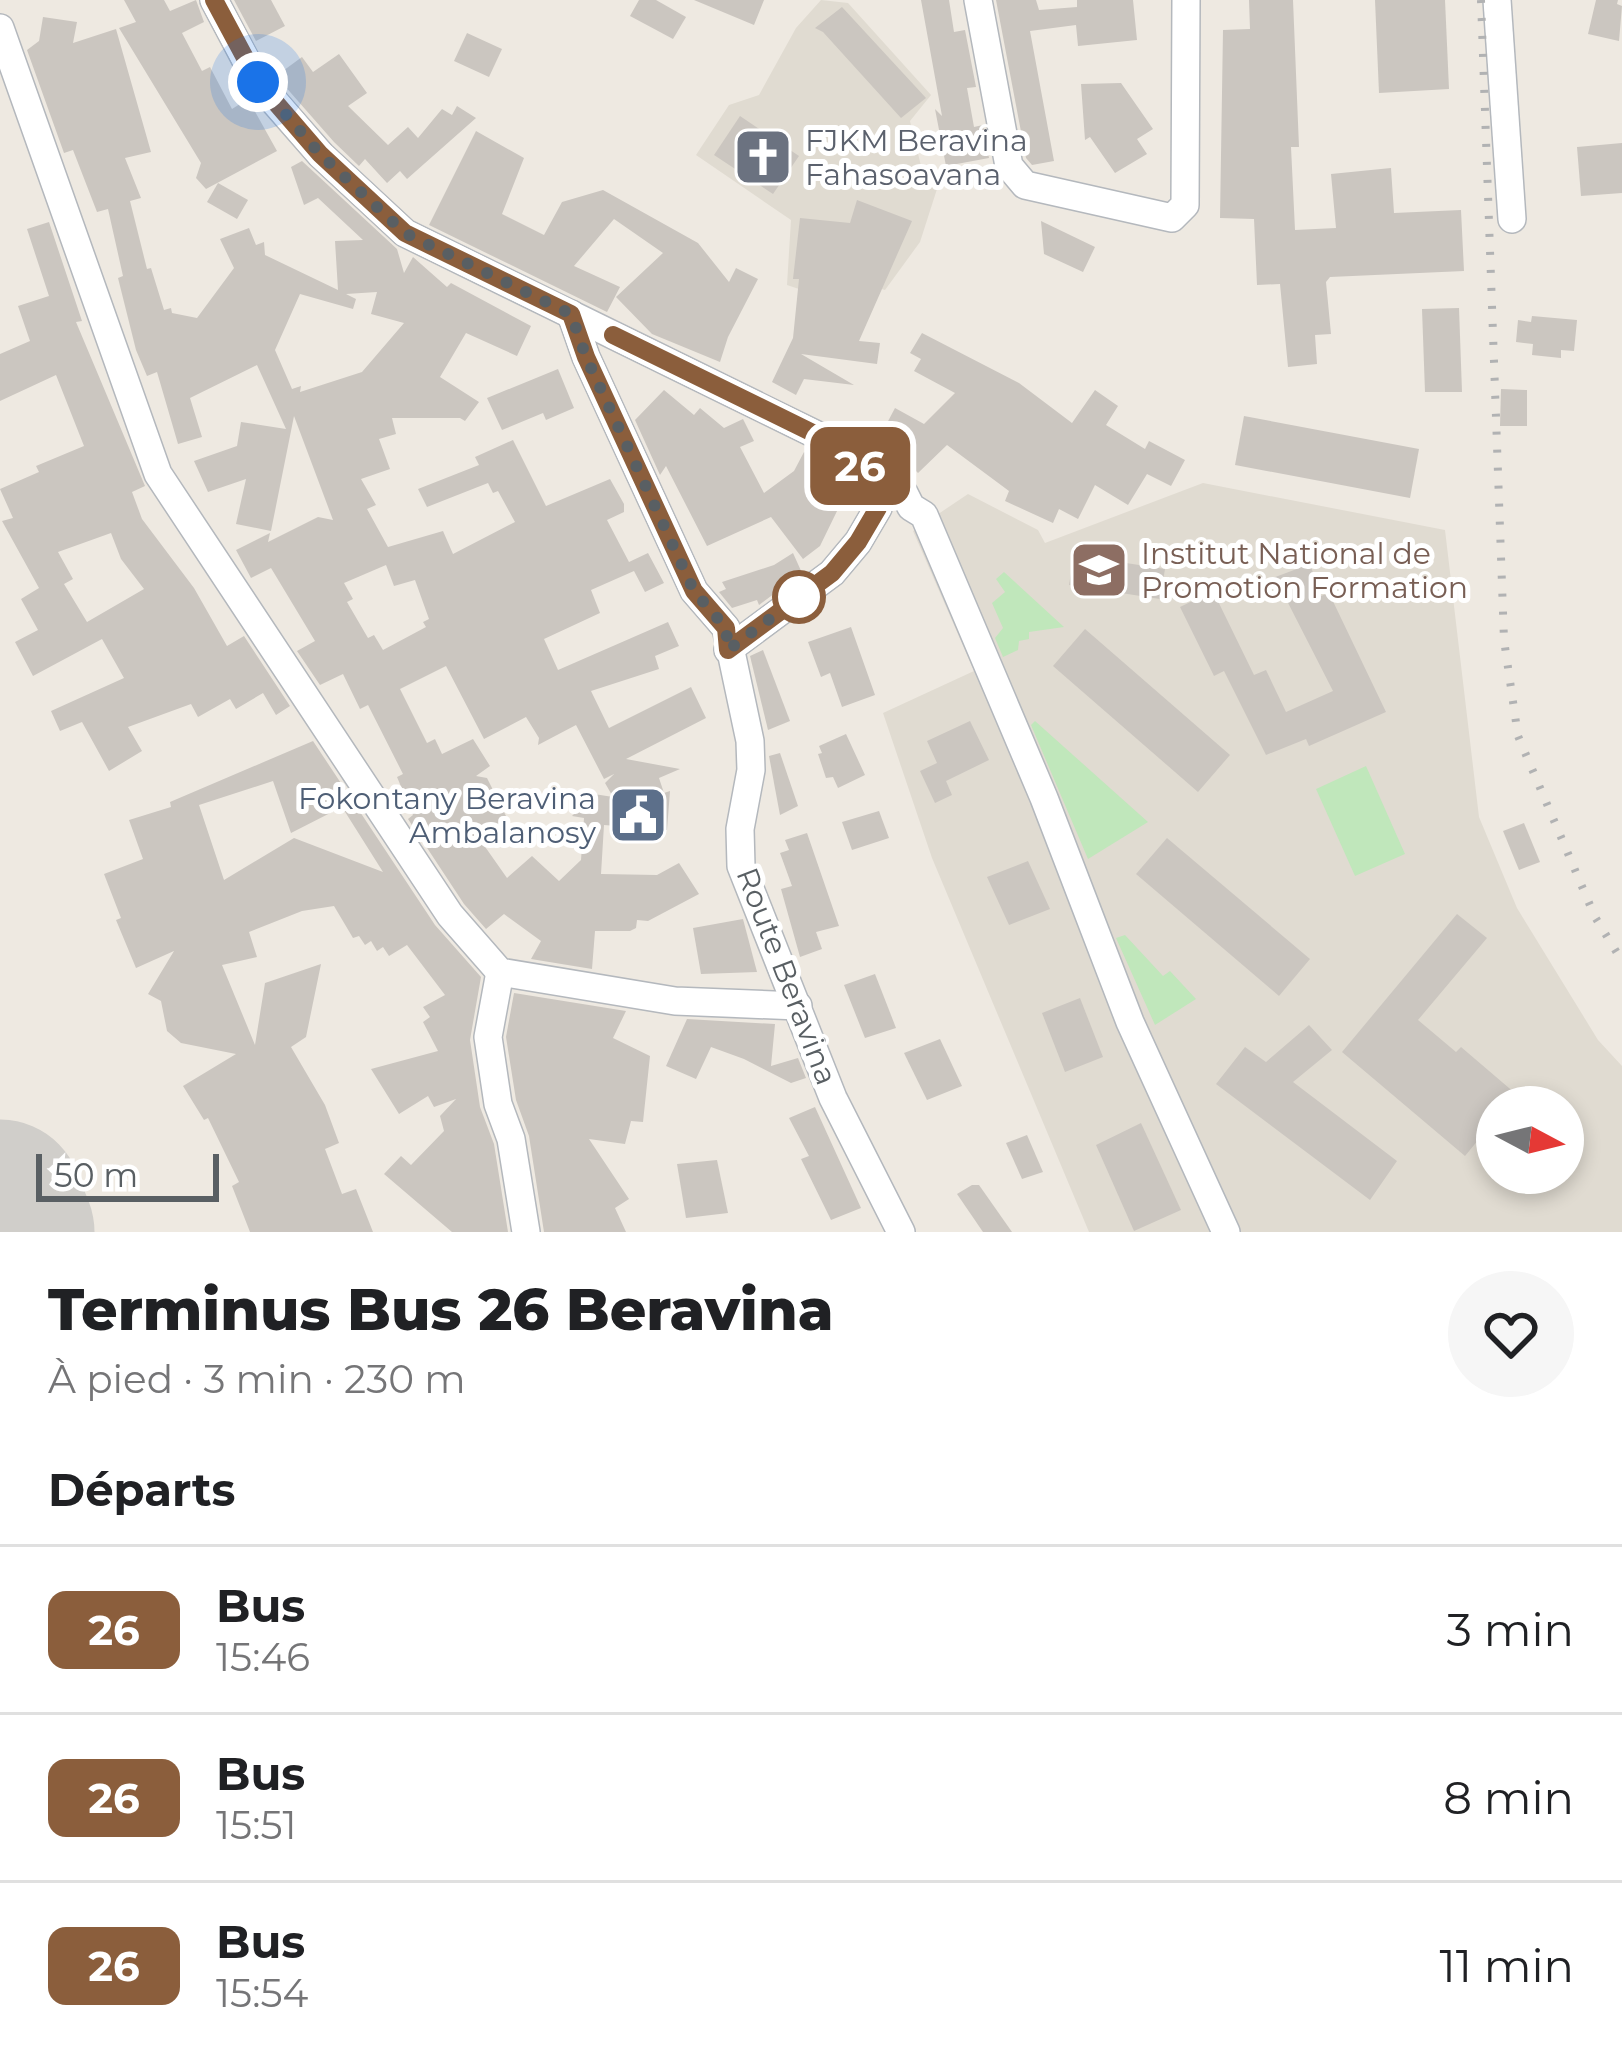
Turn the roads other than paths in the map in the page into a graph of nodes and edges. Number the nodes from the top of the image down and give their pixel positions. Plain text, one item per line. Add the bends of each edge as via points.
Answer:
1 (214, 0) edge
2 (978, 0) edge
3 (1186, 0) edge
4 (1497, 0) edge
5 (0, 28) edge
6 (1512, 219) dead end
7 (571, 314) junction
8 (865, 470) junction
9 (728, 650) junction
10 (500, 972) junction
11 (798, 1006) junction
12 (526, 1232) edge
13 (901, 1232) edge
14 (1226, 1232) edge

1 - 7 street via 258,82 405,233
2 - 3 street via 1009,166 1025,185 1172,218 1185,205
4 - 6 street
5 - 10 street via 158,474 450,915
7 - 8 street via 823,438
7 - 9 street, Route Beravina via 694,591 726,628
8 - 9 street via 878,508 858,542 832,573
8 - 14 street via 895,485 923,515 1130,1022
9 - 11 street, Route Beravina via 750,741 741,866
10 - 11 street via 675,1000
10 - 12 street via 488,1037
11 - 13 street, Route Beravina via 833,1098

